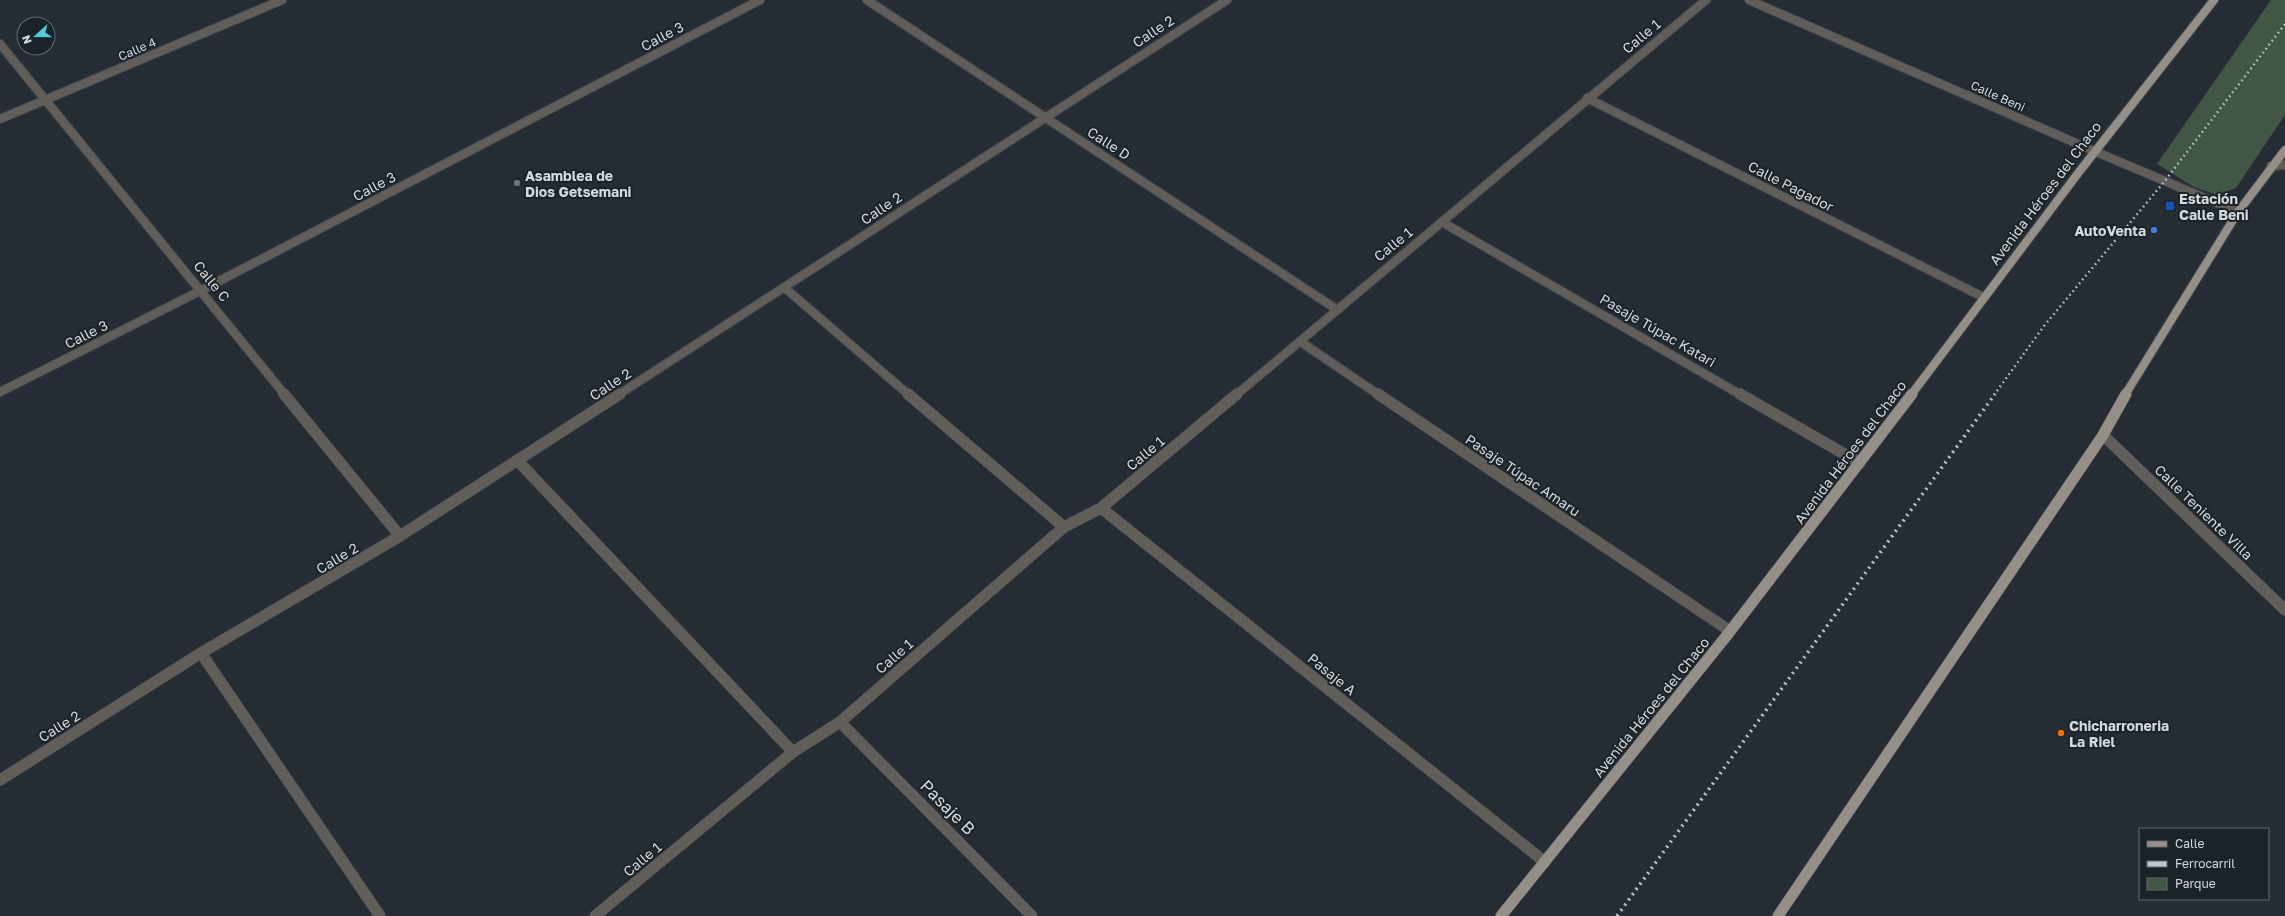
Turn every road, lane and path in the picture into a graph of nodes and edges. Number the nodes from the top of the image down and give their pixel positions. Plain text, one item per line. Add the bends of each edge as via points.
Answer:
1 (282, 0) edge
2 (760, 0) edge
3 (867, 0) edge
4 (1227, 0) edge
5 (1706, 0) edge
6 (1749, 0) edge
7 (2214, 0) edge
8 (0, 44) edge
9 (1587, 98) junction
10 (44, 101) junction
11 (1044, 116) junction
12 (0, 119) edge
13 (2285, 150) edge
14 (2094, 151) junction
15 (2285, 165) edge
16 (2271, 166) junction
17 (2238, 212) junction
18 (1442, 222) junction
19 (785, 288) junction
20 (202, 290) junction
21 (1983, 297) junction
22 (1336, 309) junction
23 (1301, 342) junction
24 (0, 392) edge
25 (2103, 435) junction
26 (516, 460) junction
27 (1860, 463) junction
28 (1101, 508) junction
29 (1064, 527) junction
30 (400, 536) junction
31 (2285, 610) edge
32 (1730, 632) junction
33 (202, 653) junction
34 (840, 722) junction
35 (793, 752) junction
36 (0, 780) edge
37 (1545, 862) junction
38 (380, 916) edge
39 (595, 916) edge
40 (1032, 916) edge
41 (1502, 916) edge
42 (1778, 916) edge

1 - 10 street, Calle 4
2 - 20 street, Calle 3
3 - 11 street, Calle D
4 - 11 street, Calle 2
5 - 9 street, Calle 1
6 - 14 street, Calle Beni
7 - 14 main road, Avenida Héroes del Chaco
8 - 10 street, Calle C
9 - 18 street, Calle 1
9 - 21 street, Calle Pagador
10 - 12 street, Calle 4
10 - 20 street, Calle C
11 - 19 street, Calle 2
11 - 22 street, Calle D
13 - 16 main road
14 - 17 street, Calle Beni
14 - 21 main road, Avenida Héroes del Chaco
15 - 16 street
16 - 17 main road
17 - 25 main road via 2137,373
18 - 22 street, Calle 1
18 - 27 street, Pasaje Túpac Katari
19 - 26 street, Calle 2
19 - 29 street
20 - 24 street, Calle 3
20 - 30 street, Calle C
21 - 27 main road, Avenida Héroes del Chaco
22 - 23 street, Calle 1
23 - 28 street, Calle 1
23 - 32 street, Pasaje Túpac Amaru
25 - 31 street, Calle Teniente Villa
25 - 42 main road
26 - 30 street, Calle 2
26 - 35 street
27 - 32 main road, Avenida Héroes del Chaco
28 - 29 street, Calle 1
28 - 37 street, Pasaje A
29 - 34 street, Calle 1
30 - 33 street, Calle 2
32 - 37 main road, Avenida Héroes del Chaco
33 - 36 street, Calle 2
33 - 38 street
34 - 35 street, Calle 1
34 - 40 street, Pasaje B
35 - 39 street, Calle 1
37 - 41 main road, Avenida Héroes del Chaco

